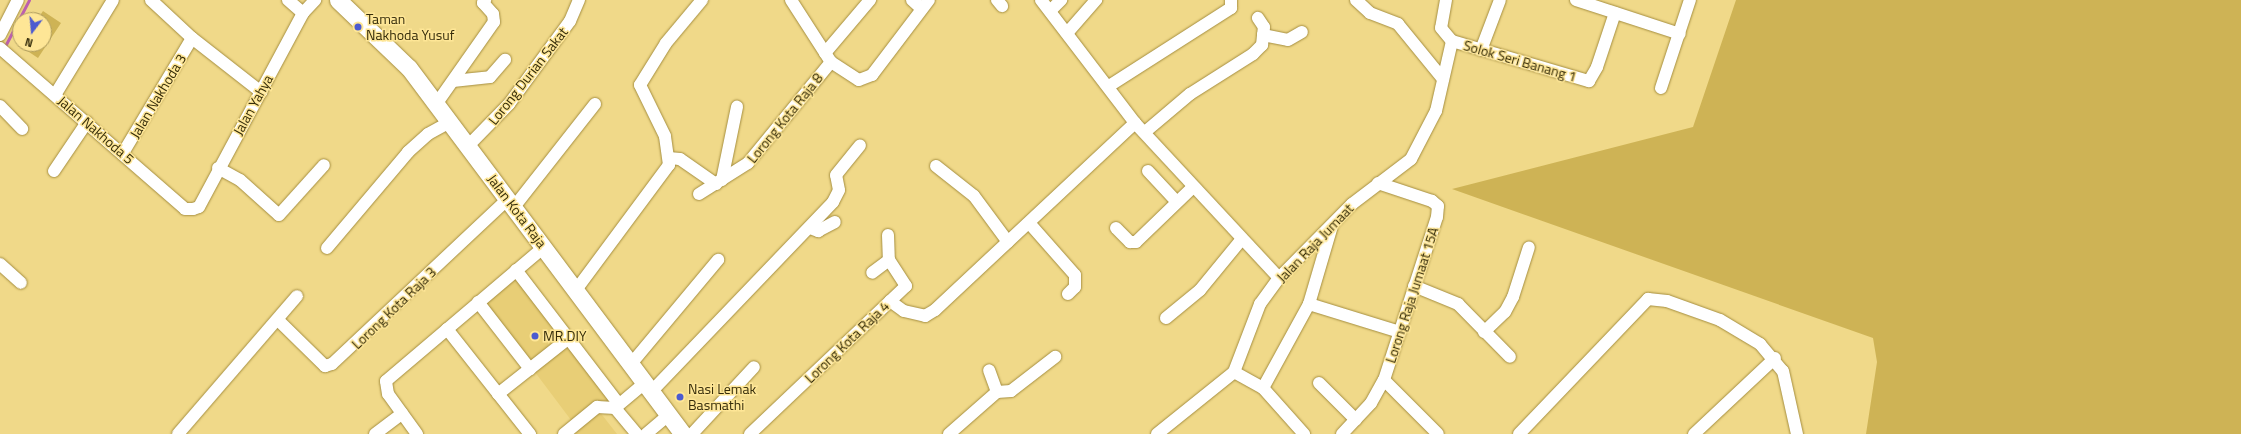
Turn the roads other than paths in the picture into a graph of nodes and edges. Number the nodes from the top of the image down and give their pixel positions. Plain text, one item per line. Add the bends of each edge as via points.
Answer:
1 (18, 0) edge
2 (113, 0) edge
3 (152, 0) edge
4 (288, 0) edge
5 (315, 0) edge
6 (485, 0) edge
7 (579, 0) edge
8 (702, 0) edge
9 (791, 0) edge
10 (870, 0) edge
11 (912, 0) edge
12 (1041, 0) edge
13 (1061, 0) edge
14 (1096, 0) edge
15 (1231, 0) edge
16 (1356, 0) edge
17 (1446, 0) edge
18 (1500, 0) edge
19 (1576, 0) edge
20 (1690, 0) edge
21 (344, 2) edge
22 (925, 4) edge
23 (1050, 11) junction
24 (303, 13) junction
25 (1615, 13) junction
26 (1258, 18) dead end
27 (1068, 32) junction
28 (1302, 32) dead end
29 (1680, 34) junction
30 (0, 35) edge
31 (1263, 35) junction
32 (192, 38) junction
33 (1452, 41) junction
34 (3, 50) edge
35 (1481, 50) junction
36 (828, 58) junction
37 (505, 60) dead end
38 (1443, 79) junction
39 (453, 81) junction
40 (1108, 86) junction
41 (1661, 88) dead end
42 (261, 92) junction
43 (55, 95) junction
44 (437, 103) junction
45 (594, 104) dead end
46 (0, 106) edge
47 (737, 107) dead end
48 (87, 122) junction
49 (450, 122) junction
50 (1135, 123) junction
51 (22, 129) dead end
52 (1145, 132) junction
53 (468, 146) junction
54 (860, 146) dead end
55 (123, 153) junction
56 (670, 158) junction
57 (324, 165) dead end
58 (936, 166) dead end
59 (218, 168) junction
60 (54, 170) dead end
61 (1148, 171) dead end
62 (719, 182) junction
63 (1378, 183) junction
64 (699, 194) dead end
65 (1184, 194) junction
66 (511, 203) junction
67 (193, 209) joint
68 (835, 222) dead end
69 (1030, 224) junction
70 (1332, 225) junction
71 (810, 228) junction
72 (1116, 228) dead end
73 (888, 235) dead end
74 (1008, 242) junction
75 (1241, 246) junction
76 (544, 247) junction
77 (1529, 247) dead end
78 (327, 248) dead end
79 (718, 260) dead end
80 (889, 260) junction
81 (0, 264) edge
82 (516, 270) junction
83 (872, 272) dead end
84 (1279, 278) junction
85 (21, 283) dead end
86 (1414, 286) junction
87 (576, 290) junction
88 (1068, 294) dead end
89 (297, 296) dead end
90 (890, 301) junction
91 (478, 302) junction
92 (1309, 304) junction
93 (1166, 318) dead end
94 (278, 320) junction
95 (447, 329) junction
96 (1400, 332) junction
97 (1484, 332) junction
98 (569, 338) junction
99 (1055, 357) dead end
100 (1510, 357) dead end
101 (1775, 358) junction
102 (631, 364) junction
103 (754, 367) dead end
104 (530, 369) junction
105 (989, 370) dead end
106 (1234, 372) junction
107 (1384, 380) junction
108 (1319, 383) dead end
109 (648, 387) junction
110 (1263, 388) junction
111 (997, 392) junction
112 (498, 394) junction
113 (617, 406) junction
114 (402, 414) junction
115 (669, 415) junction
116 (1356, 420) junction
117 (178, 434) edge
118 (375, 434) edge
119 (417, 434) edge
120 (530, 434) edge
121 (564, 434) edge
122 (637, 434) edge
123 (646, 434) edge
124 (683, 434) edge
125 (692, 434) edge
126 (750, 434) edge
127 (949, 434) edge
128 (1157, 434) edge
129 (1304, 434) edge
130 (1342, 434) edge
131 (1438, 434) edge
132 (1519, 434) edge
133 (1694, 434) edge
134 (1797, 434) edge

1 - 30 street
2 - 43 street
3 - 32 street
4 - 24 street
5 - 24 street, Jalan Yahya
6 - 39 street via 483,3 493,14 494,22
7 - 53 street, Lorong Durian Sakat via 570,21 510,104
8 - 56 street via 654,60 640,85 665,136
9 - 36 street, Lorong Kota Raja 8
10 - 36 street
11 - 22 street
12 - 23 street
13 - 23 street
14 - 27 street
15 - 40 street via 1231,8
16 - 38 street via 1370,13 1398,24
17 - 33 street via 1441,28
18 - 35 street
19 - 25 street
20 - 29 street
21 - 44 main road, Jalan Kota Raja via 392,49
22 - 36 street, Lorong Kota Raja 8 via 868,78 859,80
23 - 27 street
24 - 42 street, Jalan Yahya
25 - 29 street
25 - 35 street, Solok Seri Banang 1 via 1599,62 1588,81
26 - 31 street via 1264,27
27 - 40 street
28 - 31 street via 1288,40
29 - 41 street
31 - 52 street via 1262,45 1253,54 1190,94
32 - 42 street
32 - 55 street, Jalan Nakhoda 3
33 - 35 street, Solok Seri Banang 1
33 - 38 street, Jalan Raja Jumaat
34 - 43 street, Jalan Nakhoda 5
36 - 62 street, Lorong Kota Raja 8 via 748,163
37 - 39 street via 490,77
38 - 63 street, Jalan Raja Jumaat via 1436,111 1419,149 1400,170
39 - 44 street
40 - 50 street
42 - 59 street, Jalan Yahya
43 - 48 street, Jalan Nakhoda 5
44 - 49 main road, Jalan Kota Raja
45 - 66 street
46 - 51 street
47 - 62 street
48 - 55 street, Jalan Nakhoda 5
48 - 60 street
49 - 53 main road, Jalan Kota Raja
49 - 78 street via 428,134 408,152
50 - 52 street
50 - 69 street
52 - 65 street
53 - 66 main road, Jalan Kota Raja
54 - 71 street via 836,176 839,190 833,202
55 - 67 street, Jalan Nakhoda 5 via 184,209
56 - 62 street via 680,159
56 - 87 street via 663,176
57 - 59 street via 279,214 240,180
58 - 74 street via 974,196
59 - 67 street, Jalan Yahya via 199,207
61 - 65 street
62 - 64 street, Lorong Kota Raja 8
63 - 70 street, Jalan Raja Jumaat via 1352,204
63 - 86 street, Lorong Raja Jumaat 15A via 1425,198 1438,206
65 - 72 street via 1136,242 1130,242
65 - 75 street
66 - 76 main road, Jalan Kota Raja
66 - 94 street, Lorong Kota Raja 3 via 332,364 325,366
68 - 71 street via 818,231
69 - 74 street
69 - 88 street via 1075,275 1075,287
70 - 84 street, Jalan Raja Jumaat
70 - 92 street, Jalan Raja Jumaat
71 - 109 street
73 - 80 street
74 - 90 street via 925,316 904,311
75 - 84 street
75 - 93 street via 1200,290
76 - 82 street
76 - 87 main road, Jalan Kota Raja
77 - 97 street via 1514,298 1505,312
79 - 102 street
80 - 83 street
80 - 90 street, Lorong Kota Raja 4 via 906,282
81 - 85 street
82 - 91 street
82 - 98 street
84 - 106 street, Jalan Raja Jumaat via 1260,304
86 - 96 street, Lorong Raja Jumaat 15A
86 - 97 street via 1458,304
87 - 102 main road, Jalan Kota Raja
89 - 94 street
90 - 126 street, Lorong Kota Raja 4
91 - 95 street
91 - 104 street
92 - 96 street
92 - 110 street, Jalan Raja Jumaat
94 - 117 street
95 - 112 street
95 - 114 street via 386,381 388,394
96 - 107 street, Lorong Raja Jumaat 15A
97 - 100 street
98 - 104 street
98 - 113 street
99 - 111 street via 1012,391
101 - 132 street via 1744,332 1720,320 1667,301 1648,299
101 - 133 street
101 - 134 street via 1783,371
102 - 109 main road, Jalan Kota Raja
103 - 125 street
104 - 112 street
105 - 111 street
106 - 110 street
106 - 128 street
107 - 116 street, Lorong Raja Jumaat 15A
107 - 131 street
108 - 116 street
109 - 113 street
109 - 115 main road, Jalan Kota Raja
110 - 129 street
111 - 127 street
112 - 120 street
113 - 121 street via 597,407
113 - 122 street
114 - 118 street
114 - 119 street
115 - 123 street
115 - 124 main road, Jalan Kota Raja
116 - 130 street, Lorong Raja Jumaat 15A

